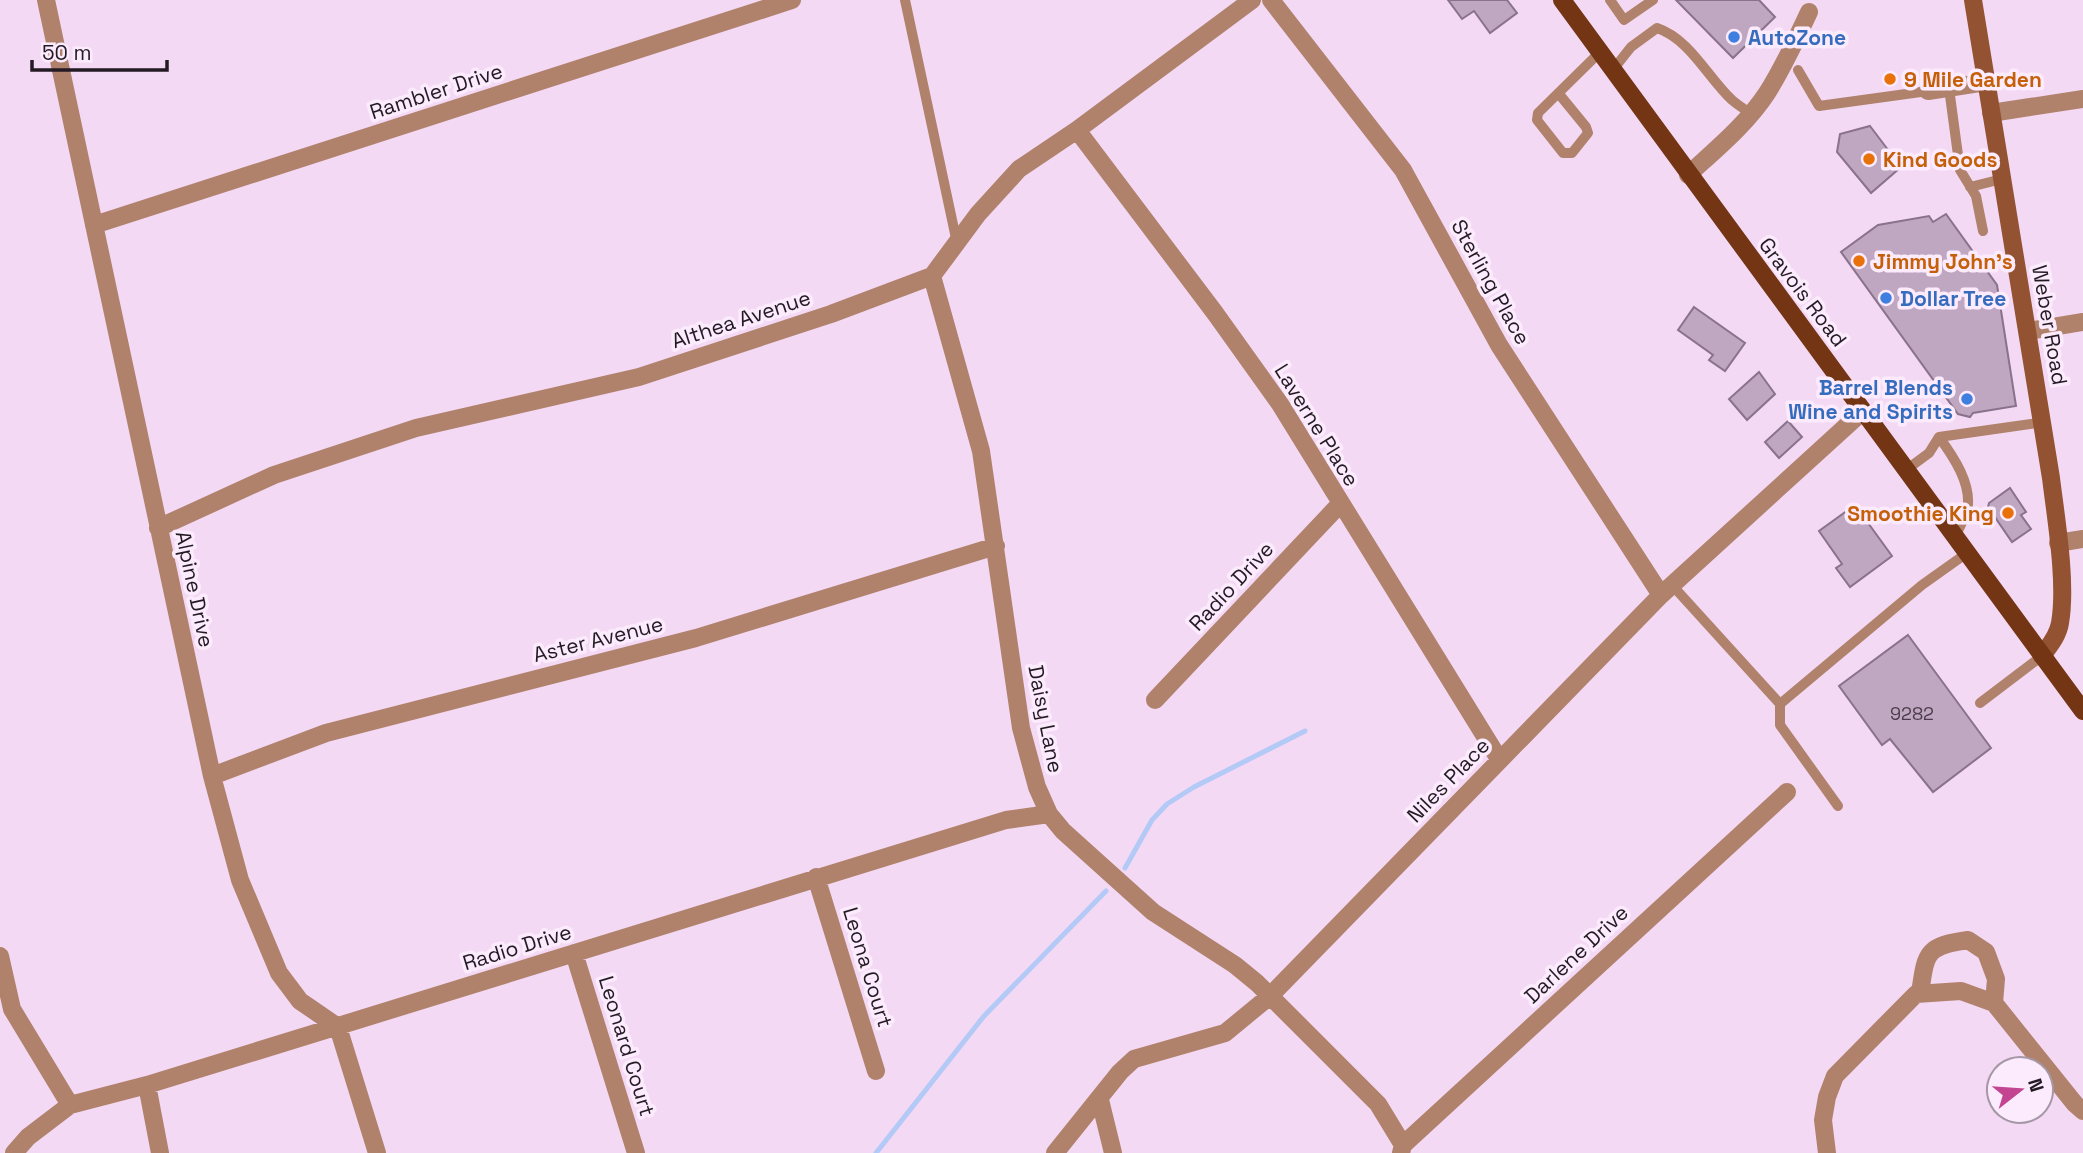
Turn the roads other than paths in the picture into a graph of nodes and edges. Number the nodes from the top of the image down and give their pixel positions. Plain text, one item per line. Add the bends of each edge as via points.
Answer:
1 (47, 0) edge
2 (792, 0) edge
3 (905, 0) edge
4 (1252, 0) edge
5 (1270, 0) edge
6 (1562, 0) edge
7 (1611, 0) edge
8 (1653, 0) edge
9 (1973, 0) edge
10 (1812, 6) edge
11 (1600, 53) junction
12 (1794, 62) junction
13 (1612, 71) junction
14 (1986, 82) junction
15 (1949, 88) junction
16 (1928, 91) joint
17 (1559, 94) junction
18 (2083, 99) edge
19 (1991, 113) junction
20 (1744, 120) junction
21 (1077, 130) junction
22 (1688, 175) junction
23 (2002, 179) junction
24 (1970, 187) junction
25 (94, 225) junction
26 (1983, 231) dead end
27 (957, 243) junction
28 (932, 276) junction
29 (2083, 323) edge
30 (2028, 331) junction
31 (1863, 411) junction
32 (2043, 422) junction
33 (1940, 437) junction
34 (1906, 470) junction
35 (1339, 504) junction
36 (158, 528) junction
37 (1955, 537) junction
38 (2083, 539) edge
39 (2058, 543) junction
40 (996, 546) junction
41 (1967, 553) junction
42 (1667, 590) junction
43 (2042, 656) junction
44 (1155, 700) dead end
45 (1980, 703) dead end
46 (1780, 705) junction
47 (2083, 711) edge
48 (1499, 759) junction
49 (212, 776) junction
50 (1787, 792) dead end
51 (1838, 806) dead end
52 (1049, 814) junction
53 (816, 877) junction
54 (574, 953) junction
55 (0, 956) edge
56 (1920, 993) junction
57 (1270, 996) junction
58 (1994, 1003) junction
59 (6, 1011) edge
60 (338, 1027) junction
61 (876, 1070) dead end
62 (147, 1085) junction
63 (1100, 1100) junction
64 (70, 1105) junction
65 (2083, 1111) edge
66 (1402, 1149) edge
67 (14, 1153) edge
68 (160, 1153) edge
69 (377, 1153) edge
70 (636, 1153) edge
71 (1055, 1153) edge
72 (1113, 1153) edge
73 (1827, 1153) edge

1 - 25 street, Alpine Drive
2 - 25 street, Rambler Drive
3 - 27 lane
4 - 21 street
5 - 42 street, Sterling Place via 1404,170 1499,345
6 - 11 main road, Gravois Road
7 - 8 lane via 1624,20
9 - 14 street, Weber Road
10 - 12 street
11 - 13 main road, Gravois Road
11 - 17 lane
12 - 16 lane via 1819,106
12 - 20 street
13 - 20 lane via 1631,47 1657,28 1669,32 1732,99
13 - 22 main road, Gravois Road
14 - 15 street
14 - 19 street, Weber Road
15 - 16 street
15 - 24 lane via 1960,170
17 - 17 lane via 1538,113 1537,120 1563,153 1572,153 1588,133
18 - 19 street
19 - 23 street, Weber Road
20 - 22 street
21 - 27 street via 1020,169
21 - 35 street, Laverne Place via 1249,359
22 - 31 main road, Gravois Road
23 - 24 lane
23 - 30 street, Weber Road
24 - 26 lane
25 - 36 street, Alpine Drive
27 - 28 street
28 - 36 street, Althea Avenue via 639,377 416,428 274,475
28 - 40 street, Daisy Lane via 981,451
29 - 30 street
30 - 32 street, Weber Road
31 - 34 main road, Gravois Road
31 - 42 street, Niles Place
32 - 33 lane
32 - 39 street, Weber Road
33 - 34 lane via 1929,453
33 - 37 lane via 1968,498
34 - 37 main road, Gravois Road
35 - 44 street, Radio Drive
35 - 48 street, Laverne Place
36 - 49 street, Alpine Drive
37 - 41 main road, Gravois Road
38 - 39 street
39 - 43 street, Weber Road via 2060,624
40 - 49 street, Aster Avenue via 696,638 326,733
40 - 52 street, Daisy Lane via 1021,728
41 - 43 main road, Gravois Road
41 - 46 lane via 1922,585
42 - 46 lane
42 - 48 street, Niles Place
43 - 45 lane
43 - 47 main road, Gravois Road
46 - 51 lane via 1780,725
48 - 57 street, Niles Place
49 - 60 street, Alpine Drive via 240,880 279,973 300,1002
50 - 66 street, Darlene Drive
52 - 53 street, Radio Drive via 1006,820
52 - 57 street, Daisy Lane via 1153,912 1235,965
53 - 54 street, Radio Drive
53 - 61 street, Leona Court
54 - 60 street, Radio Drive
54 - 70 street, Leonard Court
55 - 59 street
56 - 58 street via 1961,990
56 - 58 street via 1930,953 1936,947 1968,940 1986,953 1996,979
56 - 73 street via 1835,1076 1823,1120
57 - 63 street, Niles Place via 1225,1033 1135,1059
57 - 66 street, Daisy Lane via 1378,1104
58 - 65 street
59 - 64 street
60 - 62 street, Radio Drive
60 - 69 street
62 - 64 street, Radio Drive
62 - 68 street
63 - 71 street, Niles Place
63 - 72 street
64 - 67 street, Radio Drive

